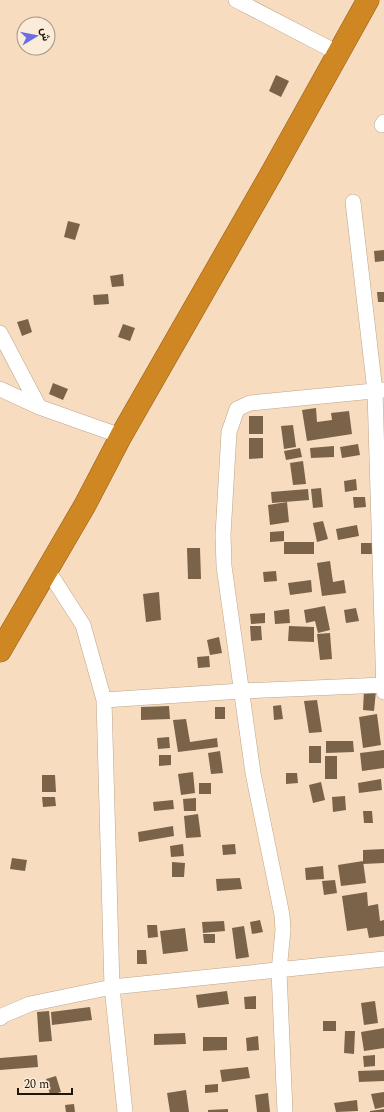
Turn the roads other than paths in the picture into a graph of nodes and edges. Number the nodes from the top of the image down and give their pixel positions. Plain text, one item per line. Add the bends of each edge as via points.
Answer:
1 (236, 0) edge
2 (368, 0) edge
3 (338, 53) junction
4 (353, 202) dead end
5 (0, 333) edge
6 (0, 389) edge
7 (379, 391) edge
8 (39, 407) junction
9 (121, 436) junction
10 (47, 569) junction
11 (0, 650) edge
12 (384, 687) edge
13 (241, 691) junction
14 (104, 700) junction
15 (384, 959) edge
16 (279, 971) junction
17 (112, 987) junction
18 (0, 1018) edge
19 (125, 1112) edge
20 (285, 1112) edge

1 - 3 street
2 - 3 highway
3 - 9 highway
4 - 7 street
5 - 8 street
6 - 8 street
7 - 12 street
7 - 13 street via 250,403 238,409 229,432 222,535
8 - 9 street
9 - 10 highway via 85,505
10 - 11 highway
10 - 14 street via 84,625
12 - 13 street
13 - 14 street
13 - 16 street via 253,773 282,915
14 - 17 street
15 - 16 street
16 - 17 street
16 - 20 street
17 - 18 street via 30,1004
17 - 19 street

